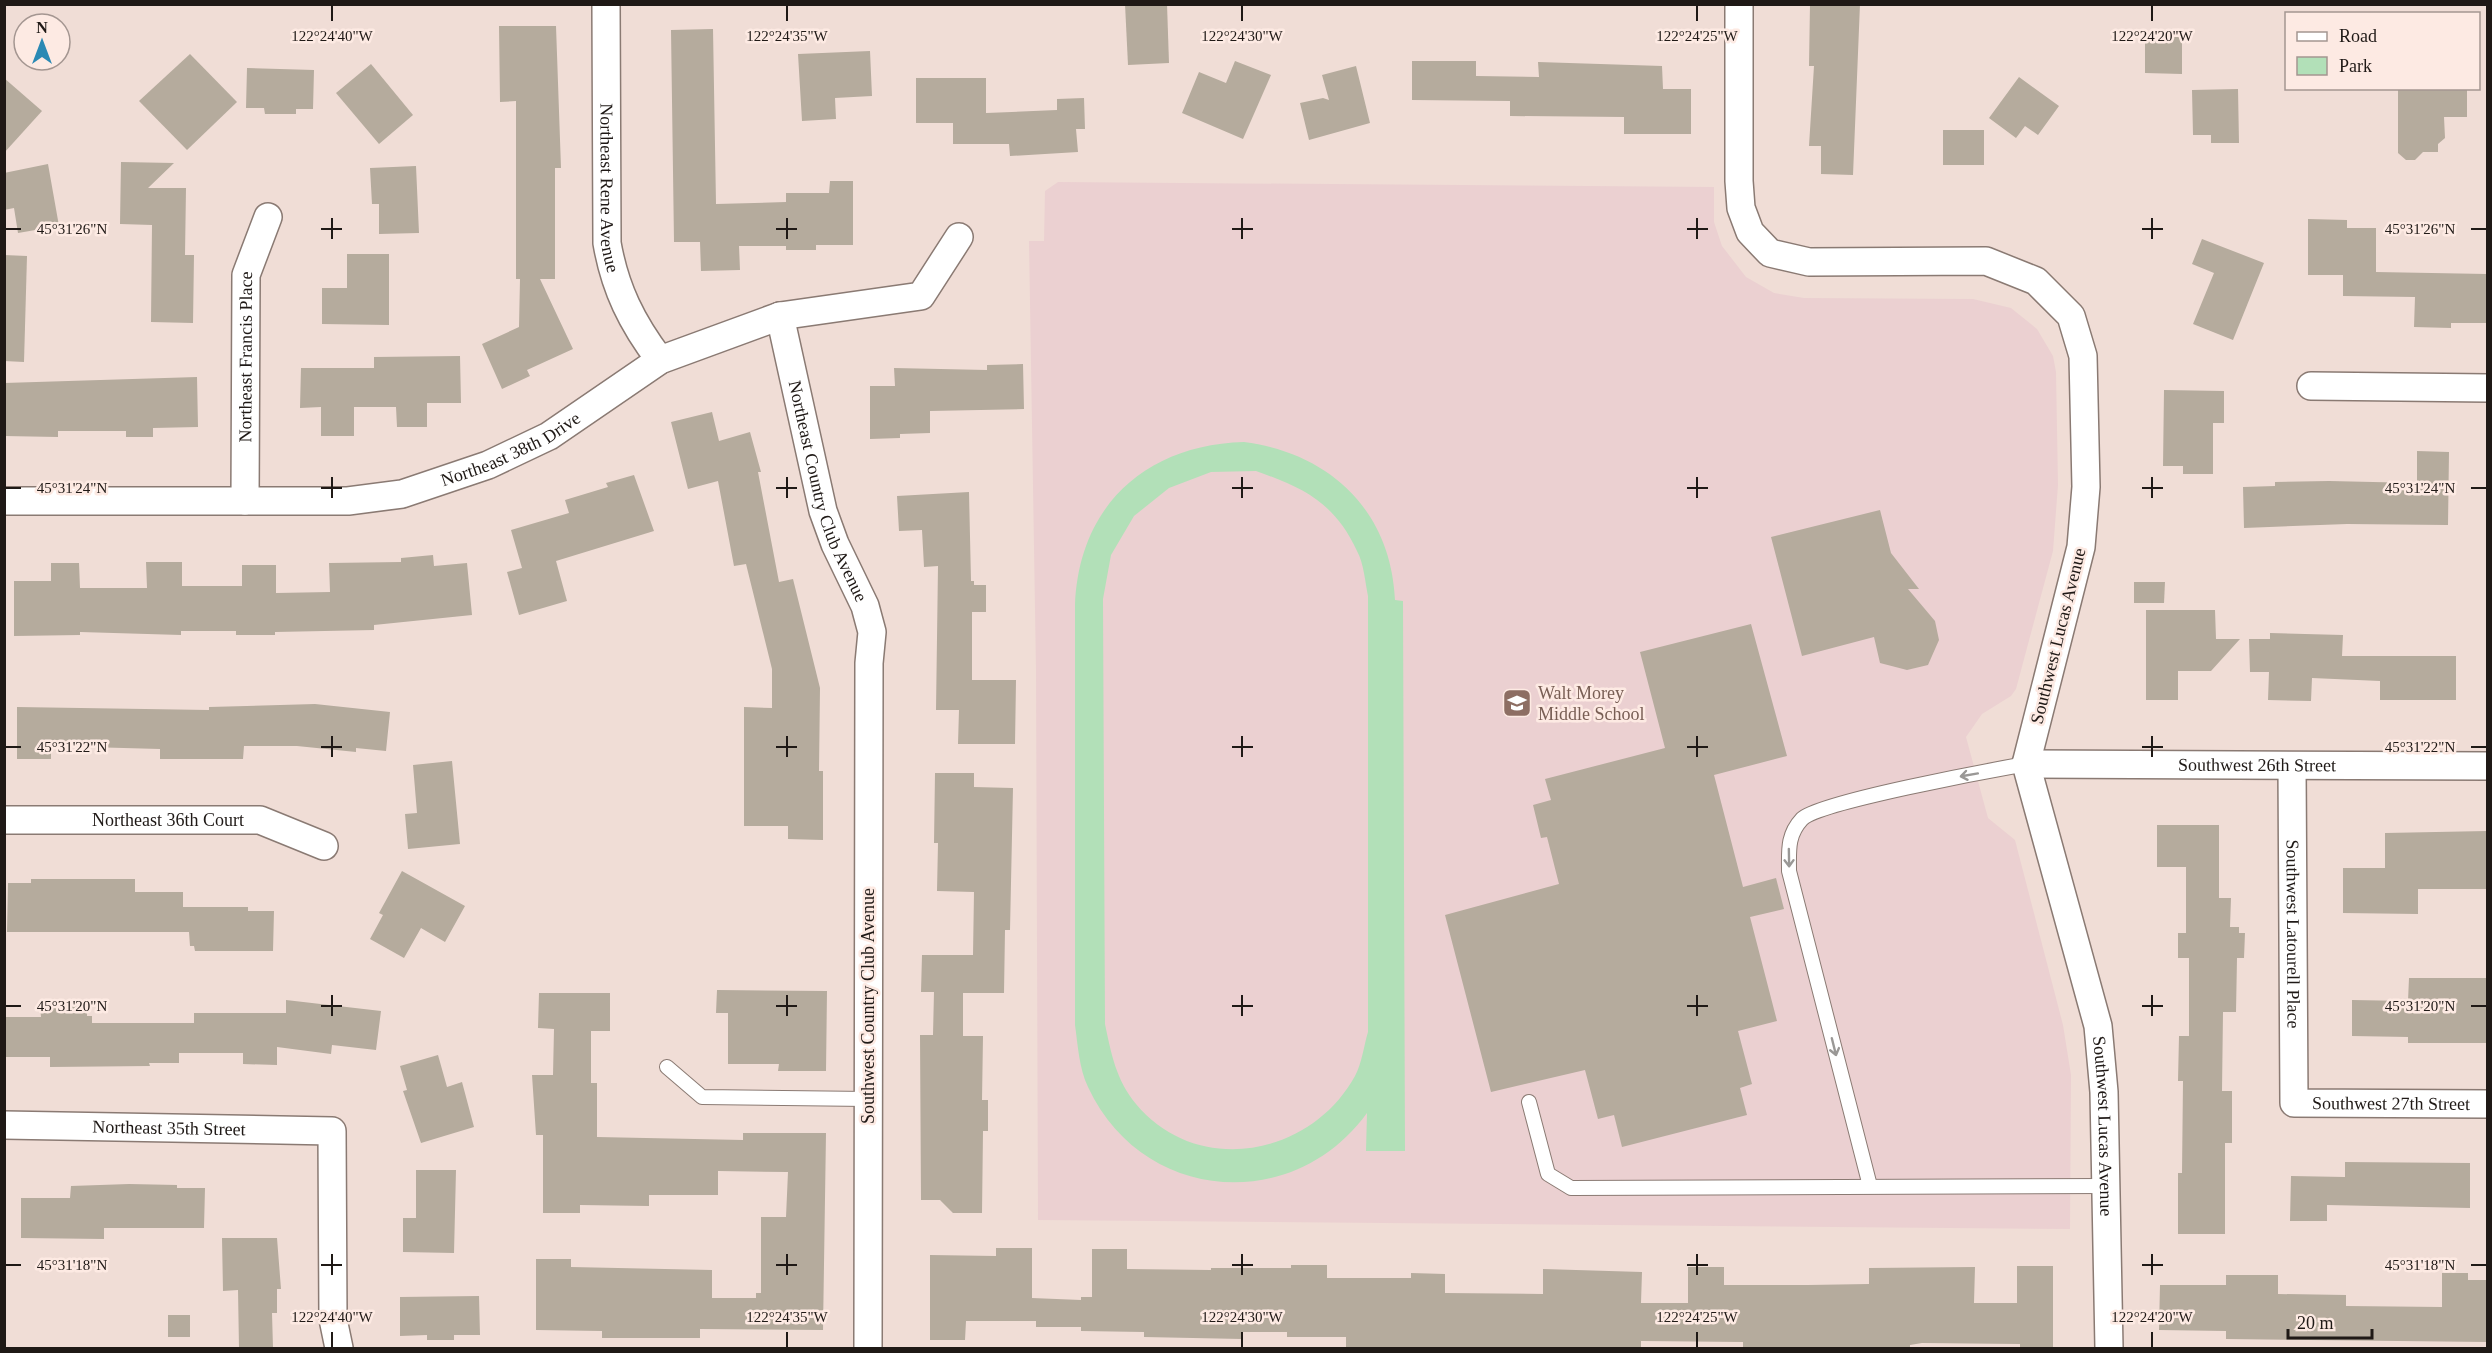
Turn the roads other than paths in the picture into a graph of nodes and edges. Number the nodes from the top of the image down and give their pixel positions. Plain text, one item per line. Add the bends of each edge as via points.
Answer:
1 (606, 4) edge
2 (1739, 4) edge
3 (268, 217) dead end
4 (959, 237) dead end
5 (780, 316) junction
6 (660, 360) junction
7 (2311, 386) dead end
8 (2487, 388) edge
9 (4, 501) edge
10 (245, 501) junction
11 (869, 663) joint
12 (2026, 764) junction
13 (2292, 766) junction
14 (2487, 766) edge
15 (4, 820) edge
16 (324, 846) dead end
17 (667, 1067) dead end
18 (868, 1099) junction
19 (1529, 1102) dead end
20 (2294, 1103) joint
21 (2487, 1104) edge
22 (4, 1125) edge
23 (1870, 1186) junction
24 (2106, 1186) junction
25 (339, 1348) edge
26 (868, 1348) edge
27 (2109, 1348) edge

1 - 6 street, Northeast Rene Avenue via 608,243 613,274 624,304
2 - 12 street, Southwest Lucas Avenue via 1741,208 1750,232 1770,253 1809,262 1986,261 2036,281 2071,316 2083,356 2086,487 2081,547
3 - 10 street, Northeast Francis Place via 246,275
4 - 5 street, Northeast 38th Drive via 921,296
5 - 6 street, Northeast 38th Drive
5 - 11 street, Northeast Country Club Avenue via 823,511 865,606 872,632
6 - 10 street, Northeast 38th Drive via 549,436 478,469 402,494 348,501
7 - 8 street
9 - 10 street, Northeast 38th Drive
11 - 18 street, Southwest Country Club Avenue
12 - 13 street, Southwest 26th Street
12 -> 23 lane via 1843,804 1803,818 1789,839 1789,871
12 - 24 street, Southwest Lucas Avenue via 2098,1026
13 - 14 street, Southwest 26th Street
13 - 20 street, Southwest Latourell Place
15 - 16 street, Northeast 36th Court via 260,820
17 - 18 lane via 702,1097
18 - 26 street, Southwest Country Club Avenue
19 - 23 lane via 1548,1174 1571,1188
20 - 21 street, Southwest 27th Street
22 - 25 street, Northeast 35th Street via 332,1131 333,1319
23 - 24 lane
24 - 27 street, Southwest Lucas Avenue

